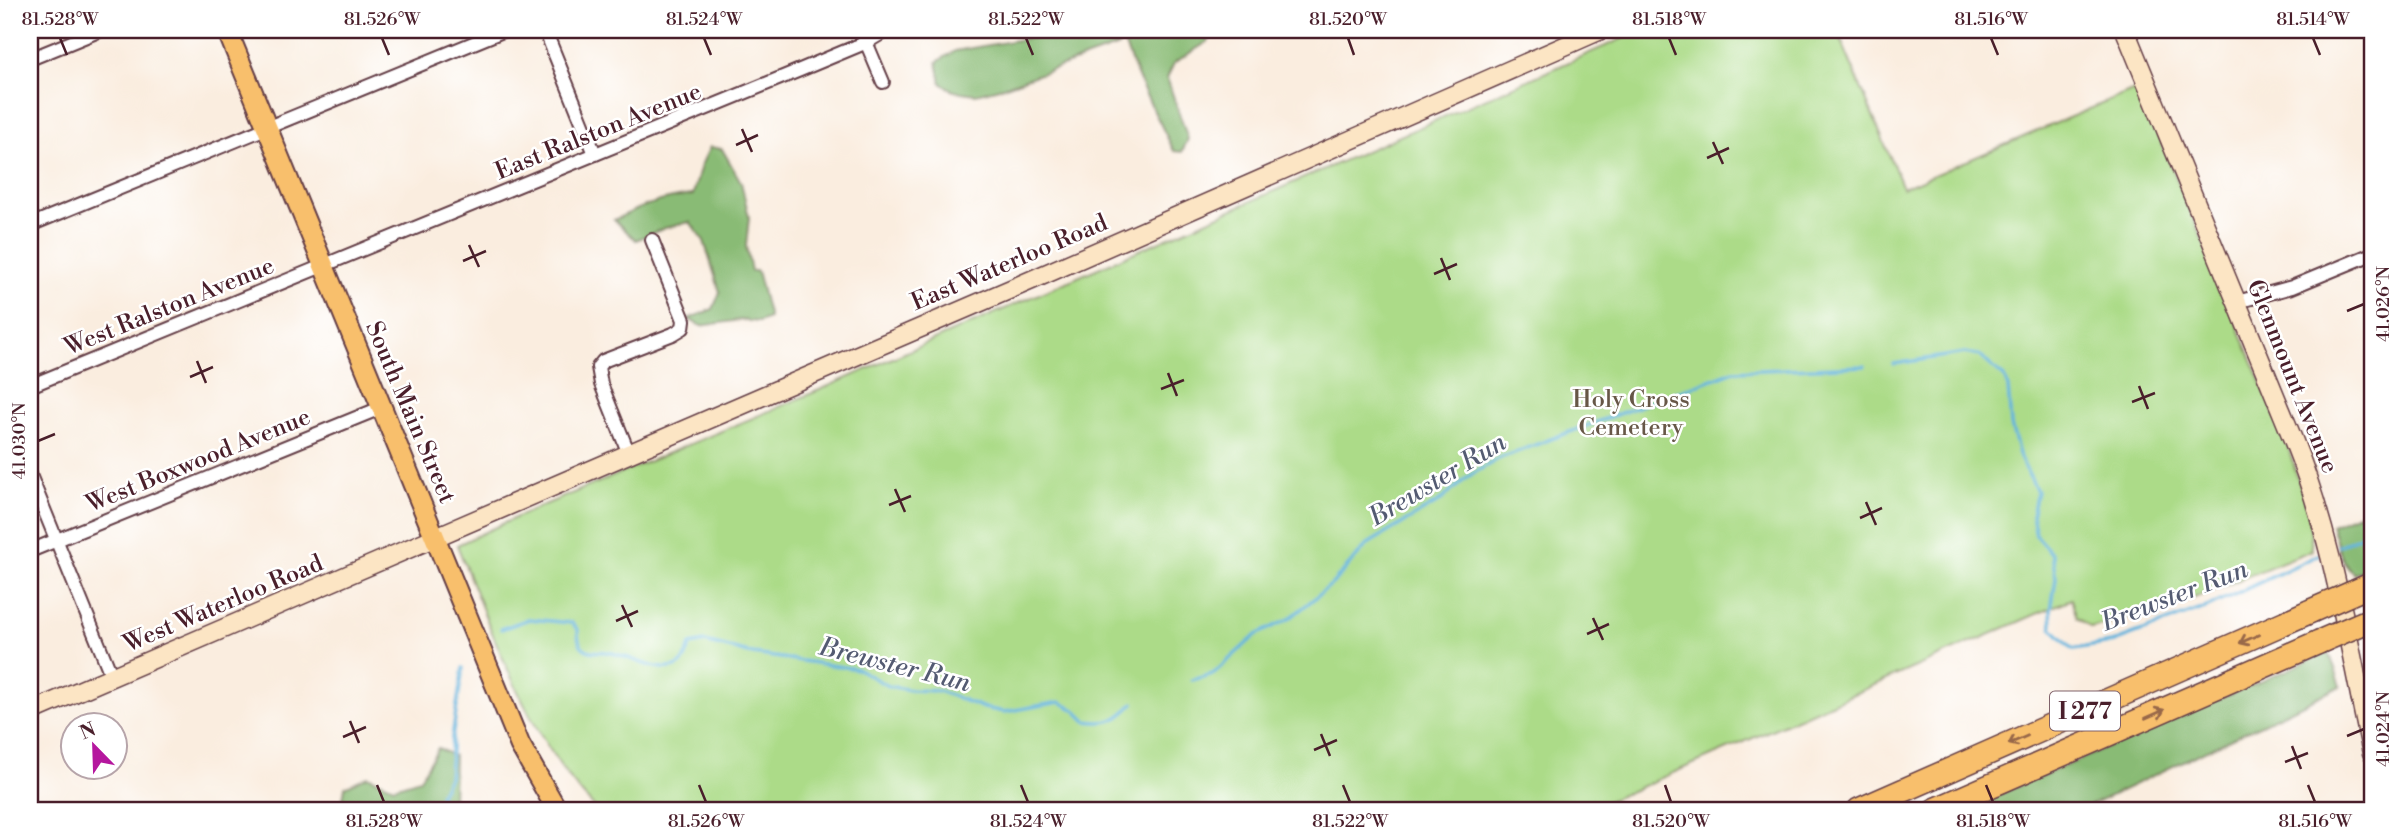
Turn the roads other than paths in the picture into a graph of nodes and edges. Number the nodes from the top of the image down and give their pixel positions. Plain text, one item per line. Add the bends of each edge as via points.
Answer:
1 (102, 30) edge
2 (227, 30) edge
3 (505, 30) edge
4 (545, 30) edge
5 (887, 30) edge
6 (1601, 30) edge
7 (2125, 30) edge
8 (864, 36) edge
9 (30, 59) edge
10 (883, 82) dead end
11 (267, 127) junction
12 (595, 154) junction
13 (30, 225) edge
14 (653, 240) dead end
15 (2372, 254) edge
16 (324, 266) junction
17 (2237, 302) junction
18 (30, 386) edge
19 (383, 407) junction
20 (629, 454) junction
21 (30, 475) edge
22 (436, 538) junction
23 (56, 541) junction
24 (30, 551) edge
25 (2370, 585) edge
26 (2372, 619) edge
27 (112, 677) junction
28 (30, 712) edge
29 (2372, 753) edge
30 (557, 810) edge
31 (1859, 810) edge
32 (1936, 810) edge

1 - 9 street
2 - 11 main road, South Main Street
3 - 11 street
4 - 12 street
5 - 8 street, East Ralston Avenue
6 - 20 main road, East Waterloo Road
7 - 17 main road, Glenmount Avenue
8 - 10 street
8 - 12 street, East Ralston Avenue
11 - 13 street
11 - 16 main road, South Main Street
12 - 16 street, East Ralston Avenue
14 - 20 street via 684,320 683,328 603,362 597,372
15 - 17 street via 2292,287
16 - 18 street, West Ralston Avenue
16 - 19 main road, South Main Street
17 - 29 main road, Glenmount Avenue via 2314,495
19 - 22 main road, South Main Street
19 - 23 street, West Boxwood Avenue
20 - 22 main road, East Waterloo Road
21 - 23 street
22 - 27 main road, West Waterloo Road
22 - 30 main road, South Main Street via 520,745
23 - 24 street, West Boxwood Avenue
23 - 27 street
25 -> 31 highway, I 277, bridge
32 -> 26 highway, I 277, bridge
27 - 28 main road, West Waterloo Road

